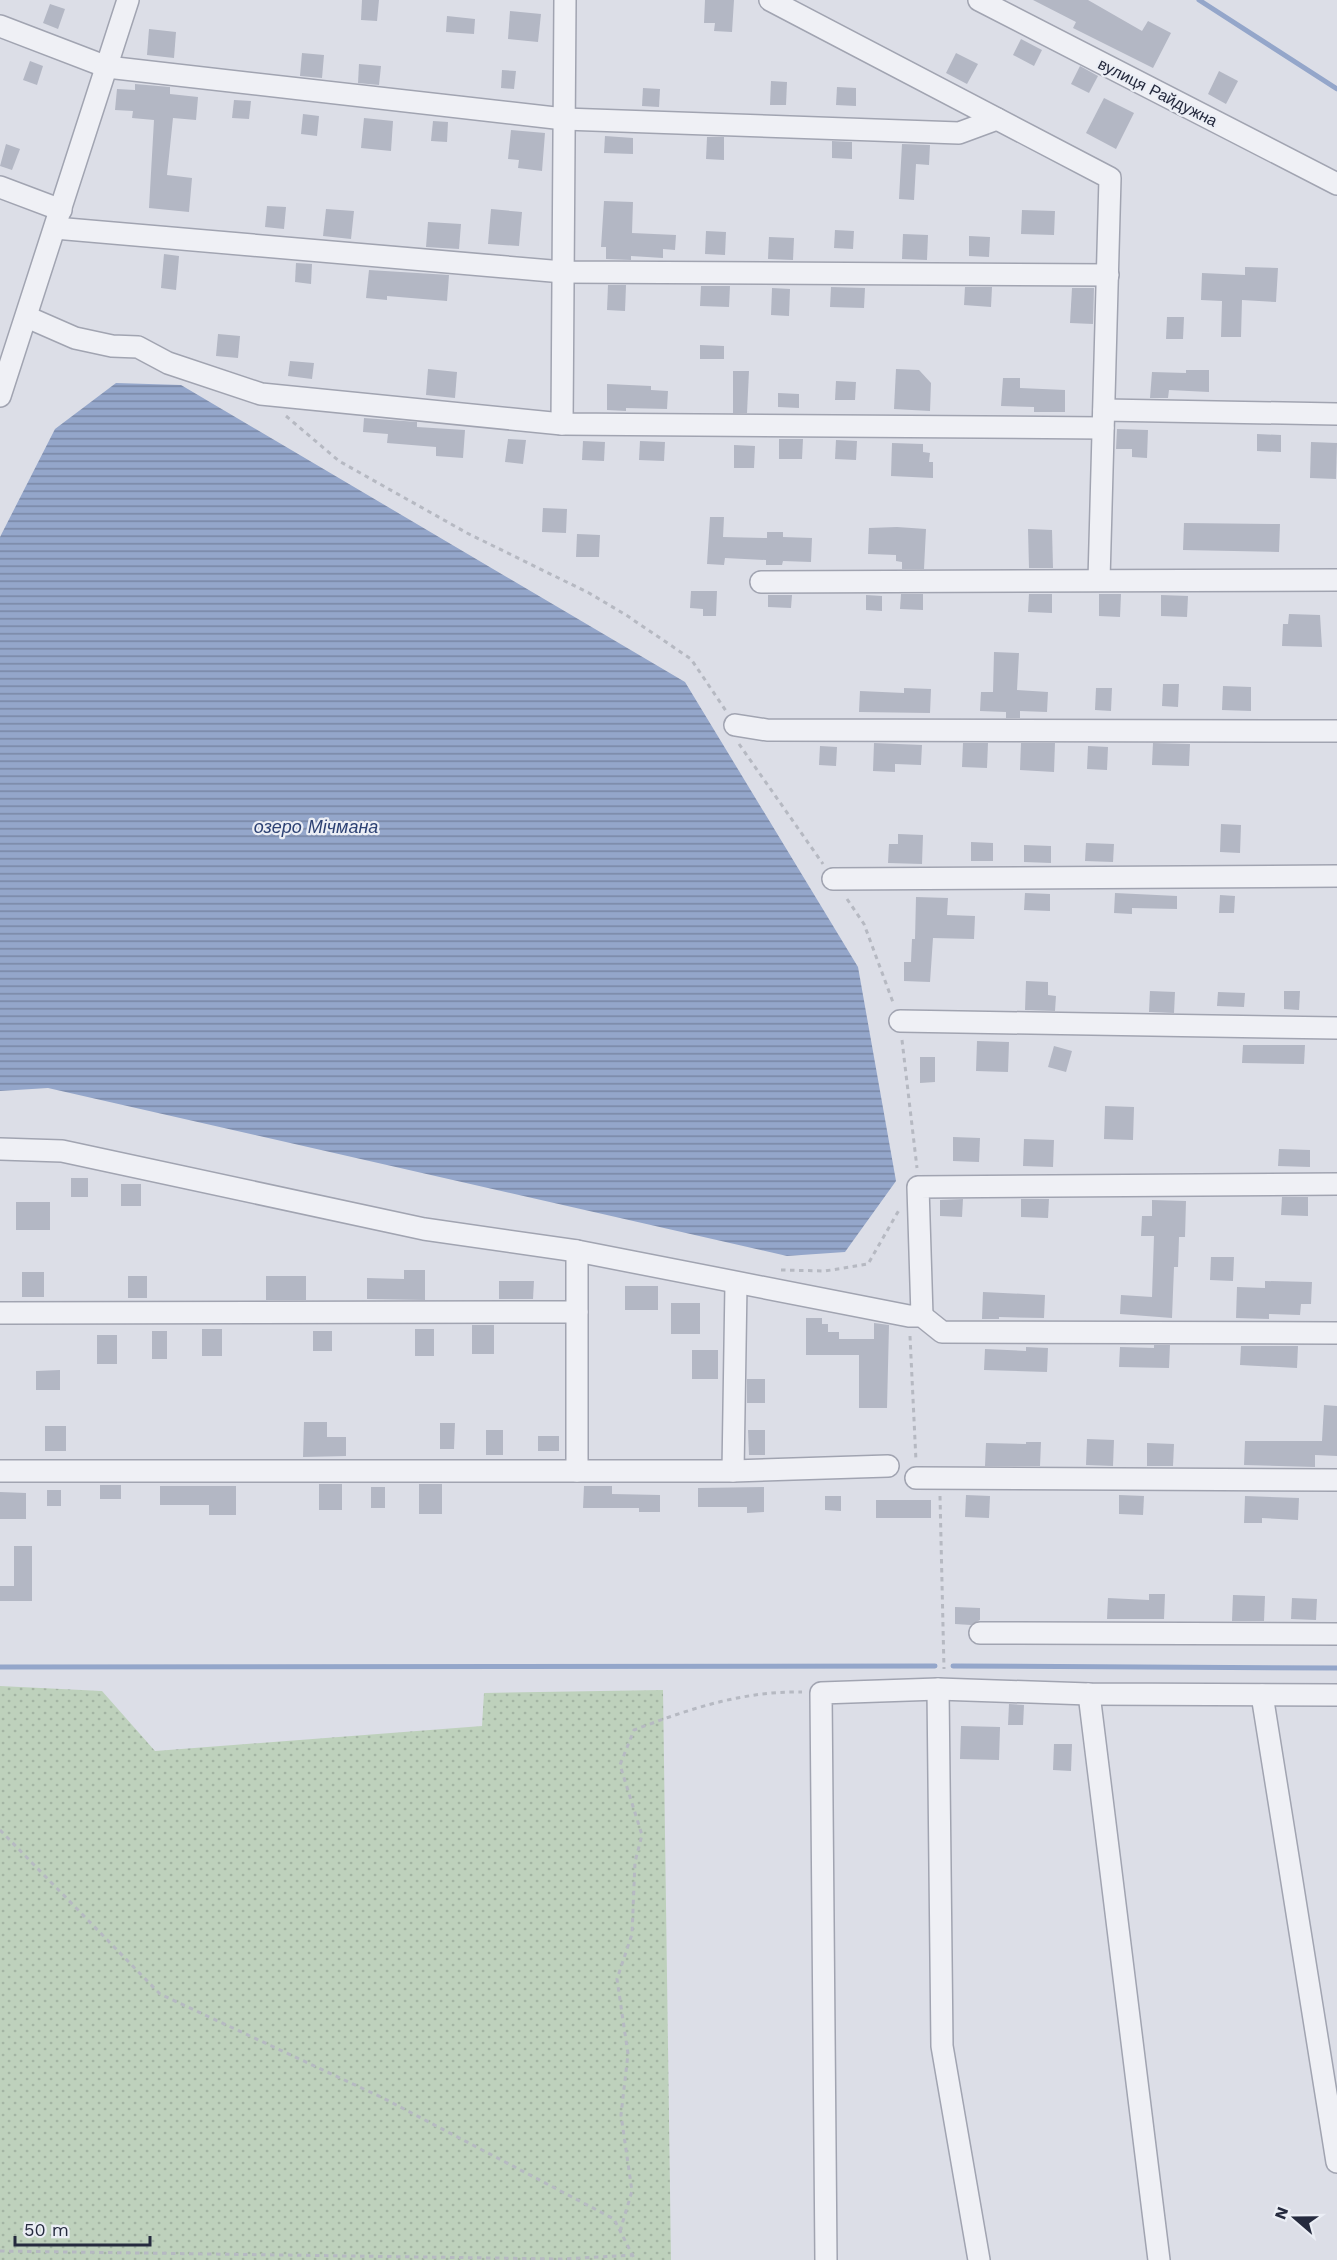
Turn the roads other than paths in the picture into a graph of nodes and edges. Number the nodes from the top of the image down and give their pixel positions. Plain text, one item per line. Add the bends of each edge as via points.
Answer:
1 (128, 0) edge
2 (566, 0) edge
3 (770, 0) edge
4 (979, 0) edge
5 (0, 26) edge
6 (107, 67) junction
7 (564, 118) junction
8 (997, 119) junction
9 (1337, 184) edge
10 (0, 187) edge
11 (58, 219) junction
12 (563, 272) junction
13 (1108, 275) junction
14 (27, 317) junction
15 (8, 349) edge
16 (0, 396) edge
17 (1337, 414) edge
18 (1104, 419) junction
19 (562, 424) junction
20 (1099, 580) junction
21 (1337, 580) edge
22 (761, 582) dead end
23 (735, 725) road end
24 (1337, 731) edge
25 (1337, 876) edge
26 (833, 879) road end
27 (900, 1020) road end
28 (1337, 1028) edge
29 (0, 1149) edge
30 (1337, 1184) edge
31 (577, 1251) junction
32 (742, 1285) junction
33 (577, 1312) junction
34 (0, 1313) edge
35 (916, 1316) junction
36 (1337, 1333) edge
37 (888, 1467) dead end
38 (0, 1471) edge
39 (577, 1471) junction
40 (733, 1471) junction
41 (916, 1478) road end
42 (1337, 1480) edge
43 (980, 1633) dead end
44 (1337, 1634) edge
45 (941, 1689) junction
46 (1089, 1694) junction
47 (1262, 1695) junction
48 (1337, 1695) edge
49 (1337, 2162) edge
50 (826, 2260) edge
51 (979, 2260) edge
52 (1159, 2260) edge

1 - 6 street
2 - 7 street
3 - 8 street
4 - 9 street, вулиця Райдужна
5 - 6 street
6 - 7 street
6 - 11 street
7 - 8 street via 959,133
7 - 12 street
8 - 13 street via 1110,178
10 - 11 street
11 - 12 street
11 - 14 street
12 - 13 street
12 - 19 street
13 - 18 street
14 - 15 street
14 - 19 street via 75,338 138,347 168,363 261,394
15 - 16 street
17 - 18 street
18 - 19 street
18 - 20 street
20 - 21 street
20 - 22 street
23 - 24 street via 767,730
25 - 26 street
27 - 28 street
29 - 31 street via 62,1151 424,1229
30 - 35 street via 918,1187
31 - 32 street
31 - 33 street
32 - 35 street
32 - 40 street
33 - 34 street
33 - 39 street
35 - 36 street via 942,1332
37 - 40 street
38 - 39 street
39 - 40 street
41 - 42 street
43 - 44 street
45 - 46 street
45 - 50 street via 821,1693
45 - 51 street via 942,2046
46 - 47 street
46 - 52 street
47 - 48 street
47 - 49 street

